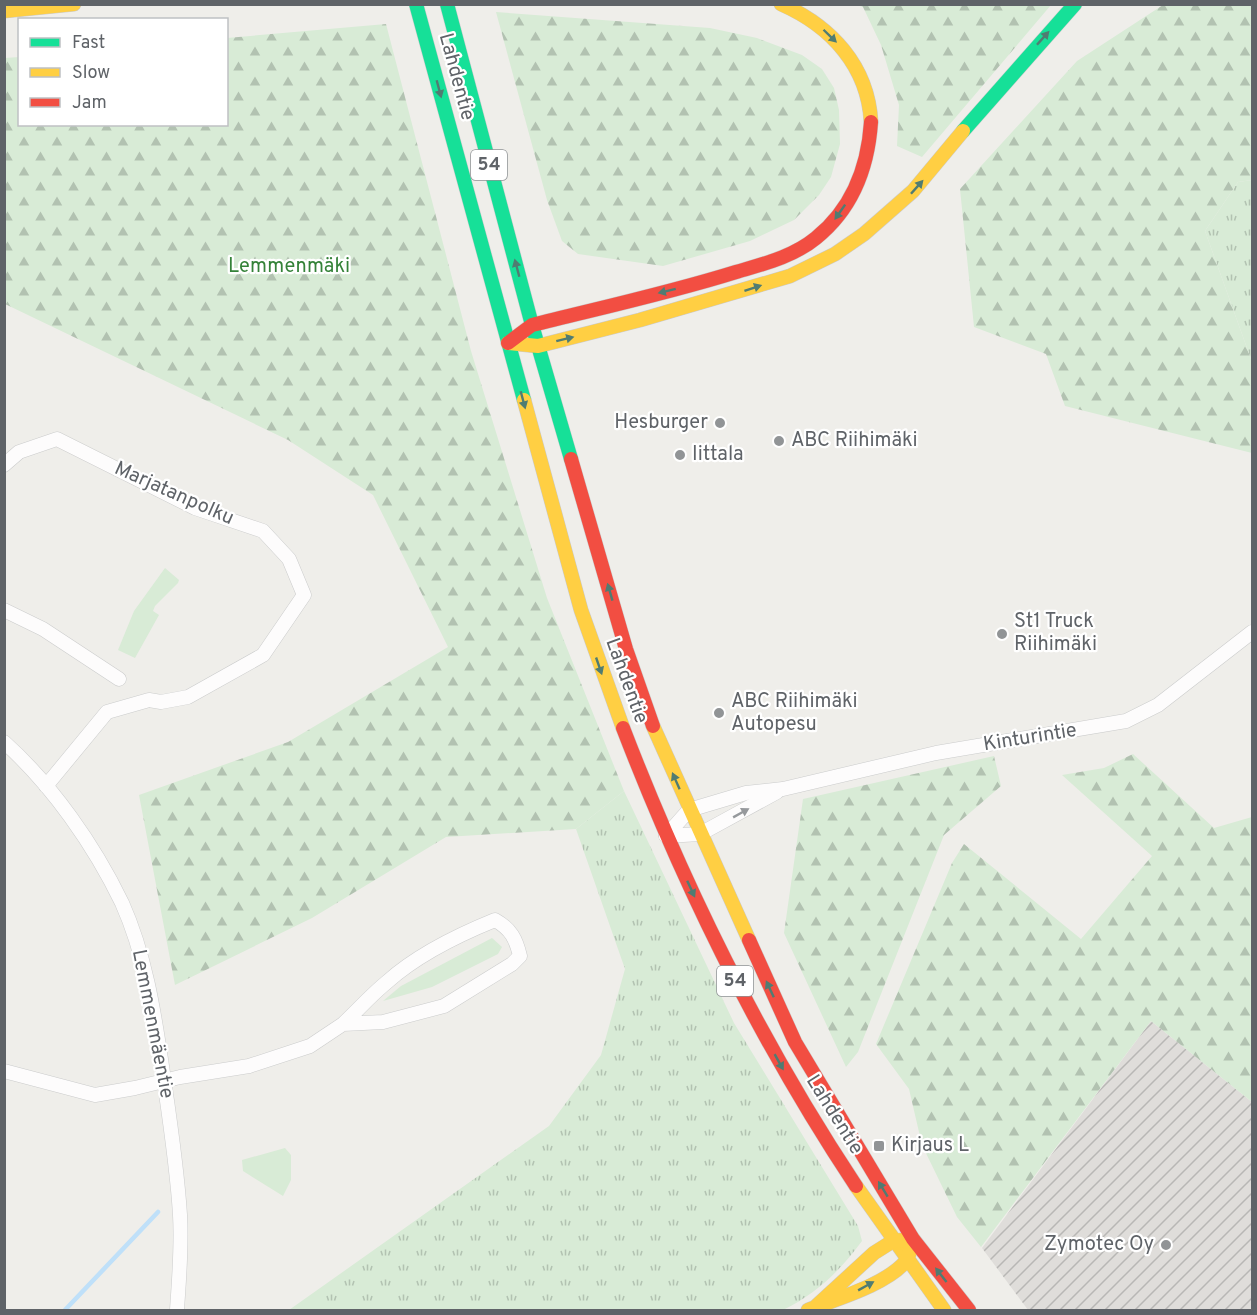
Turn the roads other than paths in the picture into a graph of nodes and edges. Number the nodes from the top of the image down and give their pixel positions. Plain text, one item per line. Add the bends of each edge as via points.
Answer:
1 (74, 4) edge
2 (416, 4) edge
3 (447, 4) edge
4 (781, 4) edge
5 (1076, 4) edge
6 (4, 11) edge
7 (532, 325) junction
8 (508, 343) junction
9 (538, 346) junction
10 (4, 465) edge
11 (4, 610) edge
12 (1252, 632) edge
13 (119, 679) dead end
14 (4, 742) edge
15 (46, 786) junction
16 (783, 789) junction
17 (689, 810) junction
18 (700, 834) junction
19 (666, 836) junction
20 (343, 1024) junction
21 (4, 1071) edge
22 (164, 1080) junction
23 (913, 1239) junction
24 (893, 1241) junction
25 (906, 1261) junction
26 (811, 1310) edge
27 (177, 1311) edge
28 (944, 1311) edge
29 (969, 1311) edge

1 - 6 main road
2 -> 8 main road, Lahdentie / 54
7 -> 3 main road, Lahdentie / 54
4 -> 7 main road via 815,22 835,40 854,63 869,101 866,162 833,222 813,241 777,259 710,281
9 -> 5 main road via 736,293 790,276 835,254 913,191 1007,78
7 - 8 main road
7 - 9 main road, 54
8 - 9 main road
8 -> 19 main road, Lahdentie / 54 via 590,640
17 -> 9 main road, Lahdentie / 54 via 659,742 626,649
10 - 15 street, Marjatanpolku via 20,452 57,439 213,516 263,531 289,559 304,595 263,654 188,698 149,700 108,712
11 - 13 street via 43,629
12 - 16 street, Kinturintie via 1158,705 1126,721 936,753
14 - 15 street, Lemmenmäentie
15 - 22 street, Lemmenmäentie via 122,903 148,984
16 - 17 street, Kinturintie via 746,793
18 -> 16 street, Kinturintie
17 - 18 main road, Lahdentie / 54
17 - 19 street
18 - 19 street, Kinturintie
23 -> 18 main road, Lahdentie / 54 via 795,1042
19 -> 24 main road, Lahdentie / 54 via 717,948 807,1112
20 - 20 street via 382,1022 444,1006 512,964 520,956 517,944 508,928 495,920 469,930 407,966
20 - 22 street via 310,1046 282,1057
21 - 22 street via 95,1095
22 - 27 street, Lemmenmäentie via 180,1215
23 - 24 main road
23 - 25 main road
29 -> 23 main road, Lahdentie / 54
24 - 25 main road, Lahdentie / 54
24 - 26 main road via 874,1253
26 -> 25 main road via 855,1292
25 - 28 main road, Lahdentie / 54

